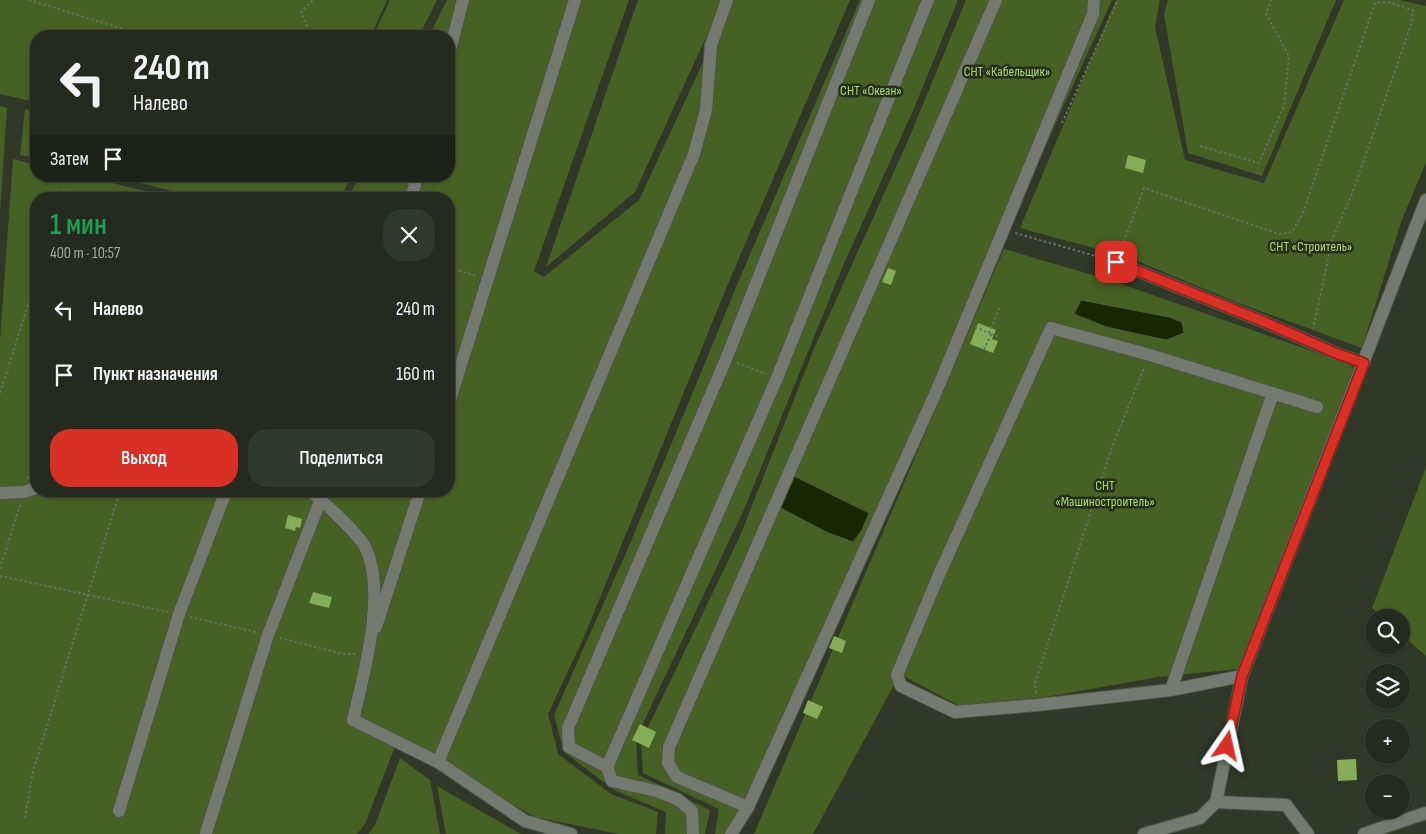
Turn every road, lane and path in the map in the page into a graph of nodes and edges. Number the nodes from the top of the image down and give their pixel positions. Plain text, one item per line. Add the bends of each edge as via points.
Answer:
1 (29, 0) edge
2 (313, 0) edge
3 (463, 0) edge
4 (575, 0) edge
5 (727, 0) edge
6 (869, 0) edge
7 (928, 0) edge
8 (996, 0) edge
9 (1094, 0) edge
10 (1118, 0) edge
11 (1271, 0) edge
12 (126, 30) edge
13 (310, 30) edge
14 (455, 31) edge
15 (1060, 126) dead end
16 (1200, 146) dead end
17 (64, 188) dead end
18 (63, 192) edge
19 (1426, 200) edge
20 (1018, 225) dead end
21 (1116, 262) junction
22 (455, 270) edge
23 (489, 279) junction
24 (30, 299) edge
25 (1000, 307) dead end
26 (970, 324) dead end
27 (990, 333) junction
28 (999, 337) dead end
29 (1311, 341) junction
30 (984, 350) dead end
31 (1150, 355) junction
32 (726, 359) junction
33 (1364, 363) junction
34 (777, 378) junction
35 (455, 384) edge
36 (0, 393) edge
37 (1273, 393) junction
38 (1317, 407) dead end
39 (30, 490) edge
40 (0, 492) edge
41 (118, 497) edge
42 (224, 497) edge
43 (323, 497) edge
44 (324, 497) edge
45 (418, 497) edge
46 (0, 569) edge
47 (368, 654) junction
48 (1242, 676) junction
49 (1171, 690) junction
50 (1037, 705) junction
51 (438, 762) junction
52 (607, 767) junction
53 (1216, 802) junction
54 (748, 807) junction
55 (119, 811) dead end
56 (1426, 813) edge
57 (25, 818) dead end
58 (206, 833) edge
59 (567, 834) edge
60 (693, 834) edge
61 (730, 834) edge
62 (1144, 834) edge
63 (1308, 834) edge
64 (1364, 834) edge

1 - 12 path
2 - 13 path via 302,12
3 - 14 street
4 - 23 street
5 - 51 street via 711,45 706,110 694,154
6 - 32 street
7 - 34 street
8 - 54 street via 669,746 668,763 677,777
9 - 54 street via 1093,14 936,392
10 - 15 path
11 - 16 path via 1266,14 1289,56 1284,106 1259,164
17 - 18 path
19 - 33 street
20 - 21 path via 1015,234
21 - 29 street
21 - 29 path via 1144,188 1279,234 1292,232 1303,213 1375,2 1413,10 1411,25 1352,194 1333,237
22 - 23 path
23 - 35 street
24 - 36 path
25 - 27 path
26 - 27 path
27 - 28 path
27 - 30 path
29 - 33 street
31 - 37 street
31 - 50 path via 1112,447 1038,673 1035,683
31 - 50 street via 1051,328 897,675 901,686 956,712
32 - 34 path
32 - 52 street via 568,728 569,747
33 - 48 street
34 - 52 street
37 - 38 street
37 - 49 street
39 - 40 street
39 - 46 path
41 - 57 path via 33,771
42 - 55 street via 179,614
43 - 58 street via 268,635
44 - 47 street via 363,544 374,571
45 - 47 street
47 - 51 street via 353,720
48 - 49 street
48 - 53 street
49 - 50 street
51 - 59 street via 525,821
52 - 60 street via 612,781 677,799 692,812
53 - 62 street via 1200,818
53 - 63 street via 1286,805
54 - 61 street
56 - 64 street

